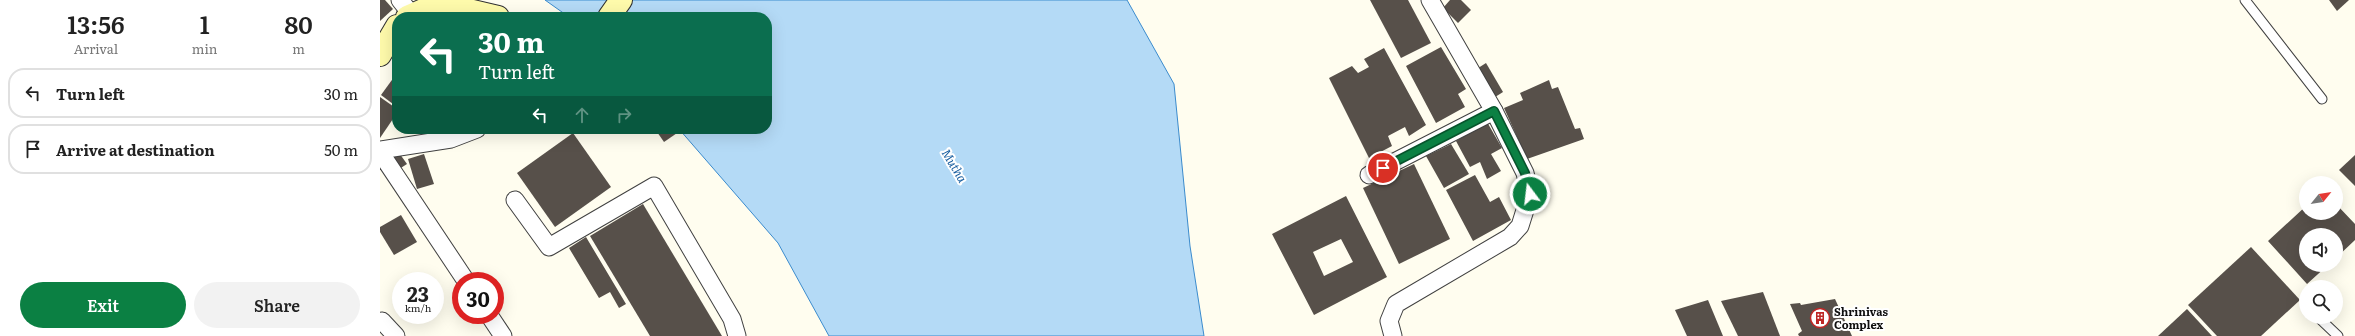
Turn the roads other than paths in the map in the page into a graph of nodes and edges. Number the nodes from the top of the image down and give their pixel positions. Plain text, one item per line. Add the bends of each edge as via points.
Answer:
1 (621, 0) edge
2 (1430, 0) edge
3 (2245, 0) edge
4 (410, 12) edge
5 (477, 12) edge
6 (613, 12) edge
7 (392, 34) edge
8 (380, 54) edge
9 (2322, 99) dead end
10 (1494, 111) junction
11 (464, 134) edge
12 (380, 151) edge
13 (1369, 175) dead end
14 (515, 200) dead end
15 (460, 272) edge
16 (382, 321) dead end
17 (495, 324) edge
18 (2325, 324) edge
19 (396, 336) edge
20 (503, 336) edge
21 (737, 336) edge
22 (1393, 336) edge
23 (2338, 336) edge

1 - 6 street
2 - 10 street
3 - 9 lane
4 - 5 street via 439,3
7 - 8 street
10 - 13 street
10 - 22 street via 1525,173 1530,194 1525,215 1520,226 1510,237 1396,304 1389,321
11 - 12 street via 450,139
12 - 15 street
14 - 21 street via 550,247 654,186 732,319
16 - 19 street
17 - 20 street
18 - 23 lane

